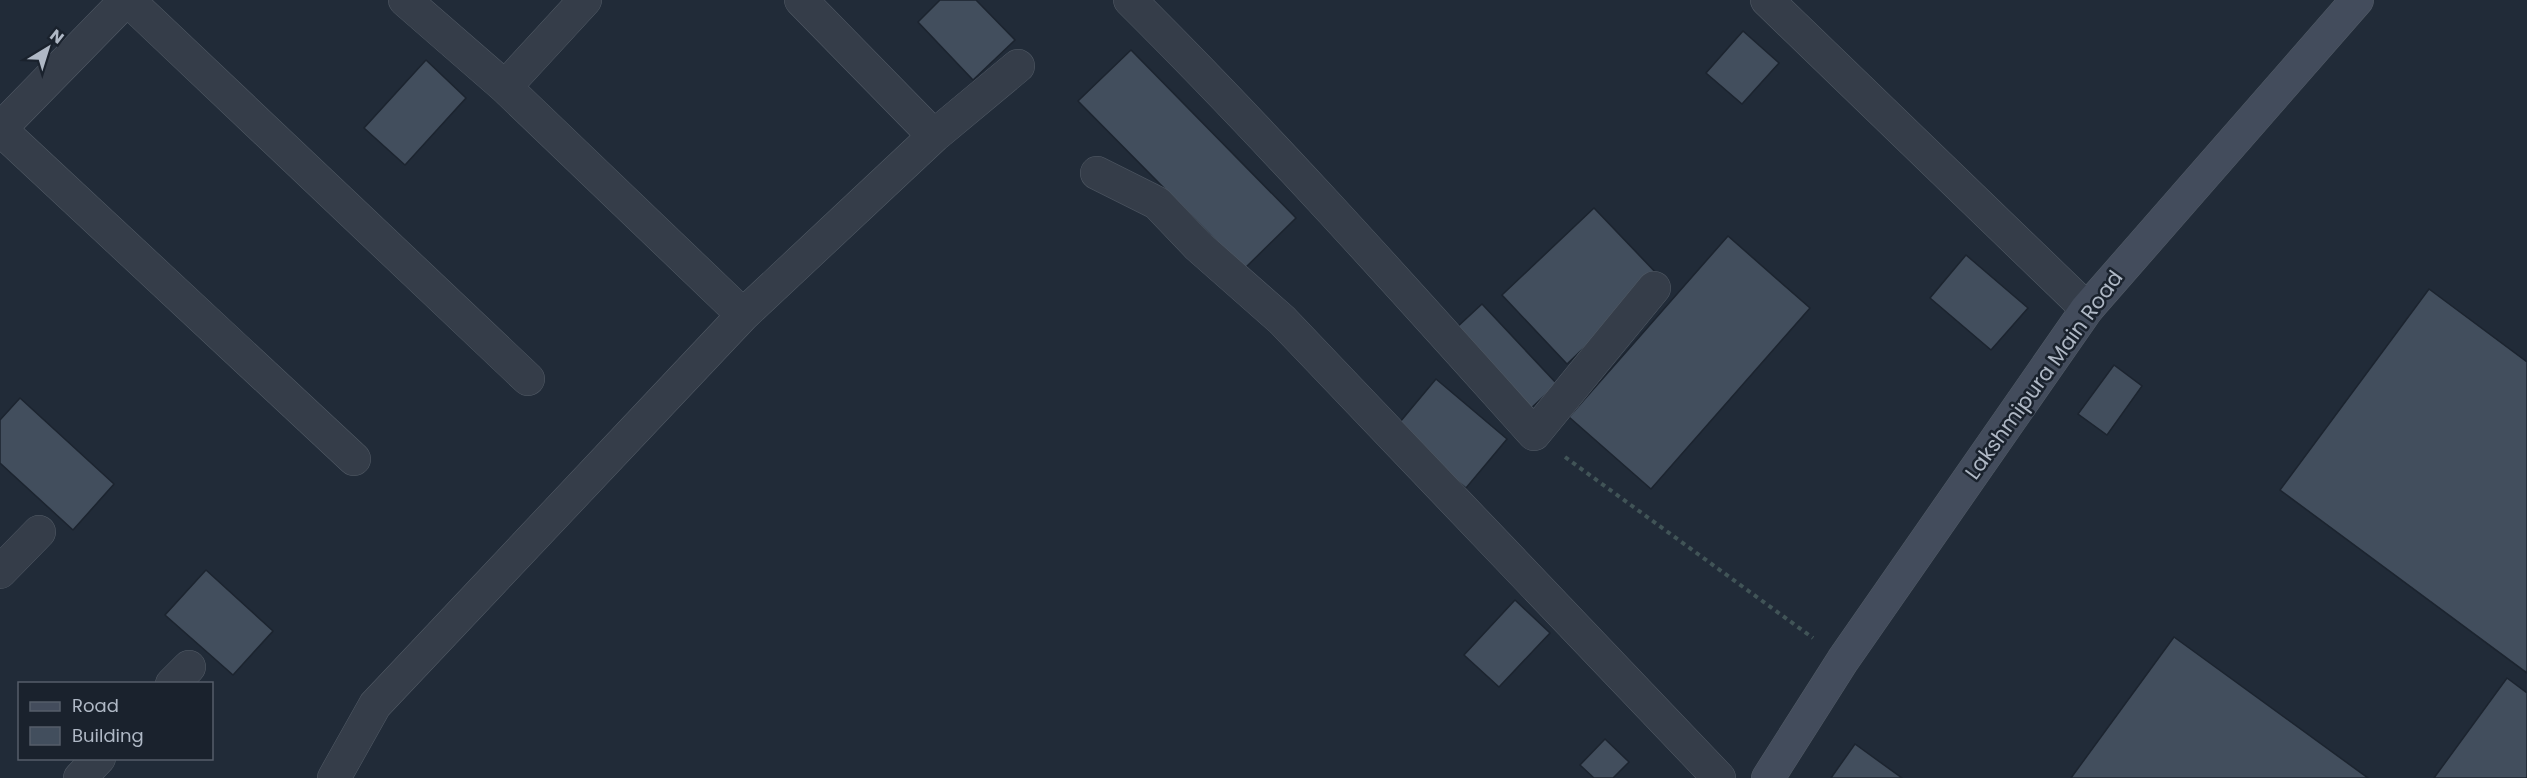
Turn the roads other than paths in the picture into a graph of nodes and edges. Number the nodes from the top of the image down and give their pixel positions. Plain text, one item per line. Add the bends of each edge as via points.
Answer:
1 (127, 0) edge
2 (405, 0) edge
3 (585, 0) edge
4 (801, 0) edge
5 (1130, 0) edge
6 (1767, 0) edge
7 (2357, 0) edge
8 (1018, 66) dead end
9 (505, 87) junction
10 (934, 136) junction
11 (1097, 173) dead end
12 (1654, 288) dead end
13 (2087, 309) junction
14 (744, 315) junction
15 (528, 379) dead end
16 (354, 459) dead end
17 (39, 532) dead end
18 (0, 573) edge
19 (98, 760) edge
20 (80, 778) edge
21 (334, 778) edge
22 (1719, 778) edge
23 (1768, 778) edge

1 - 15 street
1 - 16 street via 0,129
2 - 9 street
3 - 9 street
4 - 10 street
5 - 12 street via 1360,241 1534,434
6 - 13 street
7 - 13 main road, Lakshmipura Main Road
8 - 10 street
9 - 14 street
10 - 14 street
11 - 22 street via 1157,203 1198,246 1282,320
13 - 23 main road, Lakshmipura Main Road via 1843,660
14 - 21 street via 375,705
17 - 18 street
19 - 20 street

